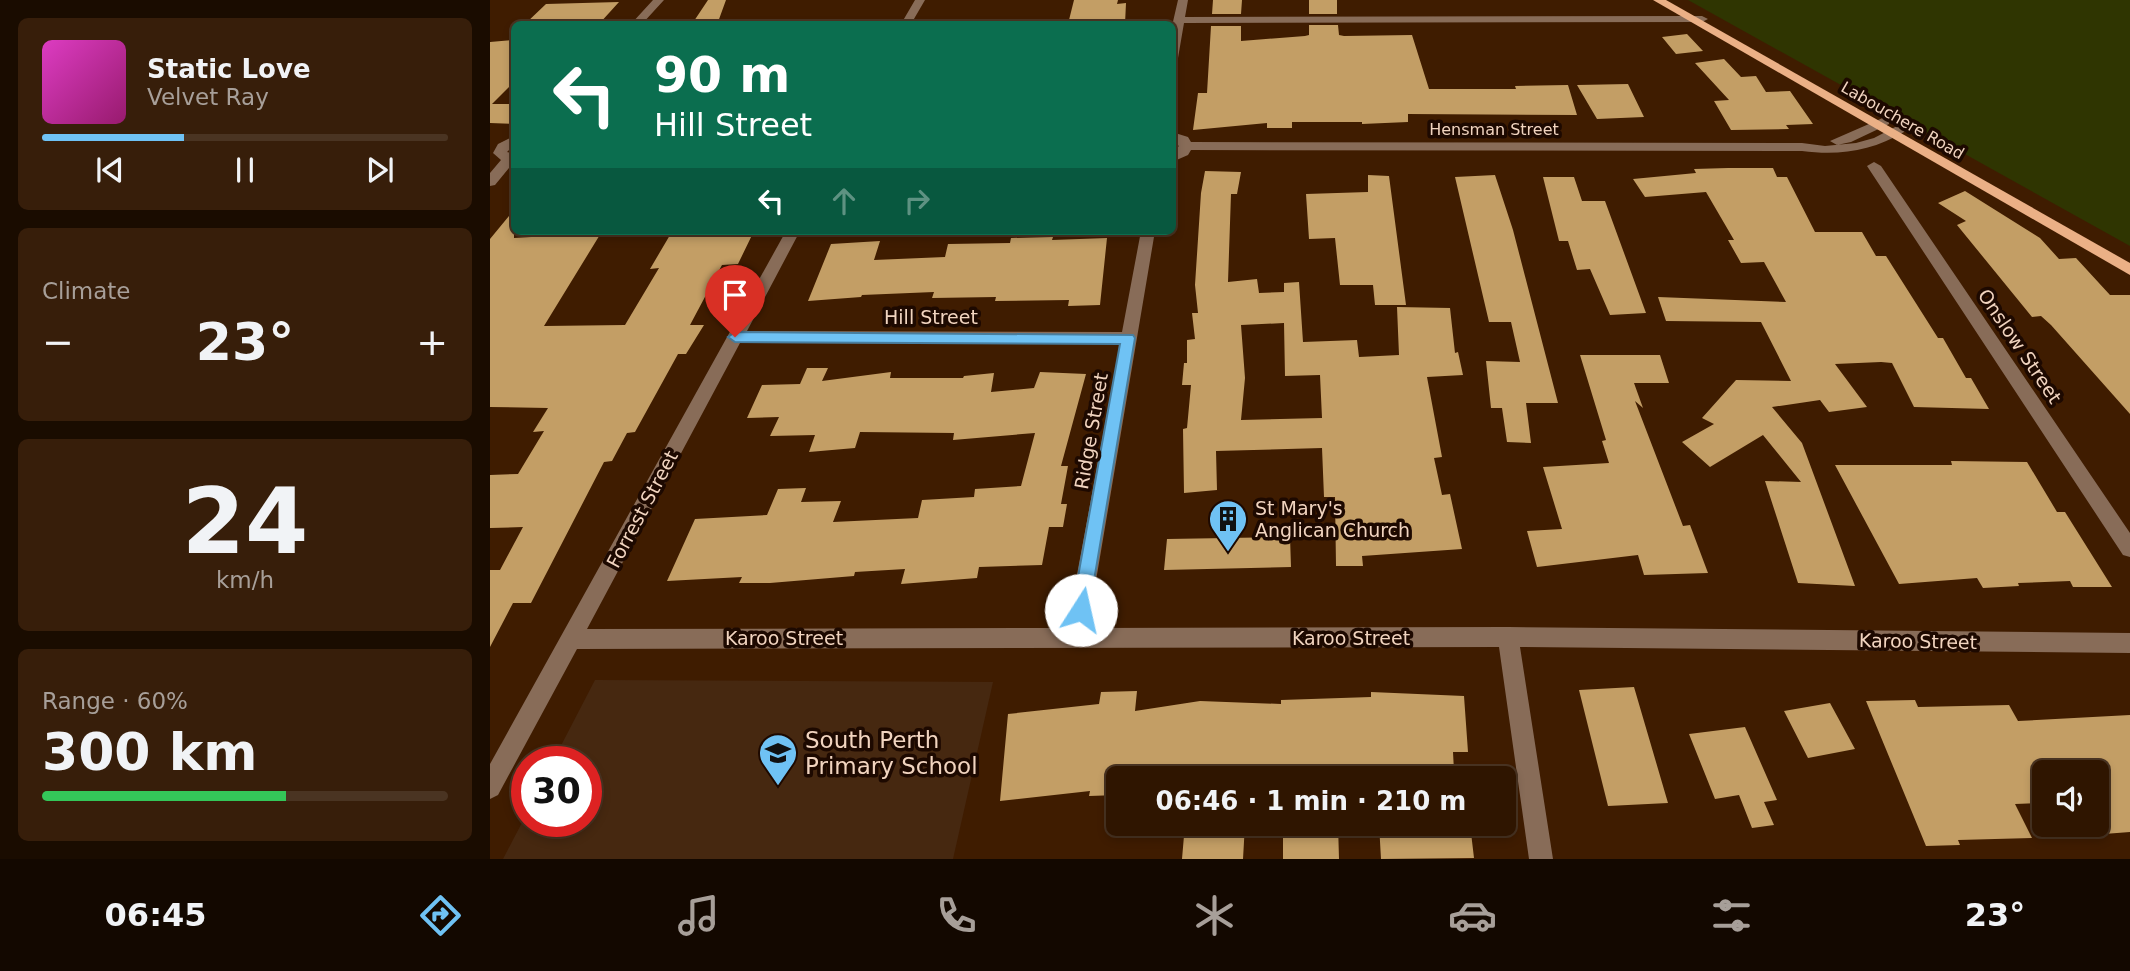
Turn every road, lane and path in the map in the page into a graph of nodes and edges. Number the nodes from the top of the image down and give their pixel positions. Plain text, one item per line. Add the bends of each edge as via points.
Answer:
1 (659, 0) edge
2 (920, 0) edge
3 (1183, 0) edge
4 (1658, 0) edge
5 (1670, 0) edge
6 (1180, 20) junction
7 (1698, 20) junction
8 (639, 21) edge
9 (908, 21) edge
10 (1176, 39) edge
11 (1888, 127) junction
12 (1176, 137) edge
13 (1186, 146) junction
14 (506, 150) edge
15 (1176, 156) edge
16 (1874, 166) dead end
17 (490, 182) edge
18 (791, 235) edge
19 (1147, 235) edge
20 (2130, 260) edge
21 (2130, 270) edge
22 (735, 337) junction
23 (1128, 338) junction
24 (2130, 550) edge
25 (1508, 637) junction
26 (1076, 638) junction
27 (572, 639) junction
28 (2130, 643) edge
29 (490, 787) edge
30 (1541, 859) edge

1 - 8 street
2 - 9 street
3 - 6 street
4 - 7 main road, Labouchere Road
5 - 7 main road, Labouchere Road
6 - 7 street
6 - 10 street
7 - 11 main road, Labouchere Road
11 - 13 street, Hensman Street via 1879,141 1825,150
11 - 20 main road, Labouchere Road
11 - 21 main road, Labouchere Road
12 - 13 street
13 - 15 street
14 - 17 street
16 - 24 street, Onslow Street
18 - 22 street, Forrest Street
19 - 23 street, Ridge Street
22 - 23 street, Hill Street
22 - 27 street, Forrest Street
23 - 26 street, Ridge Street
25 - 26 street, Karoo Street
25 - 28 street, Karoo Street
25 - 30 street
26 - 27 street, Karoo Street
27 - 29 street, Forrest Street

